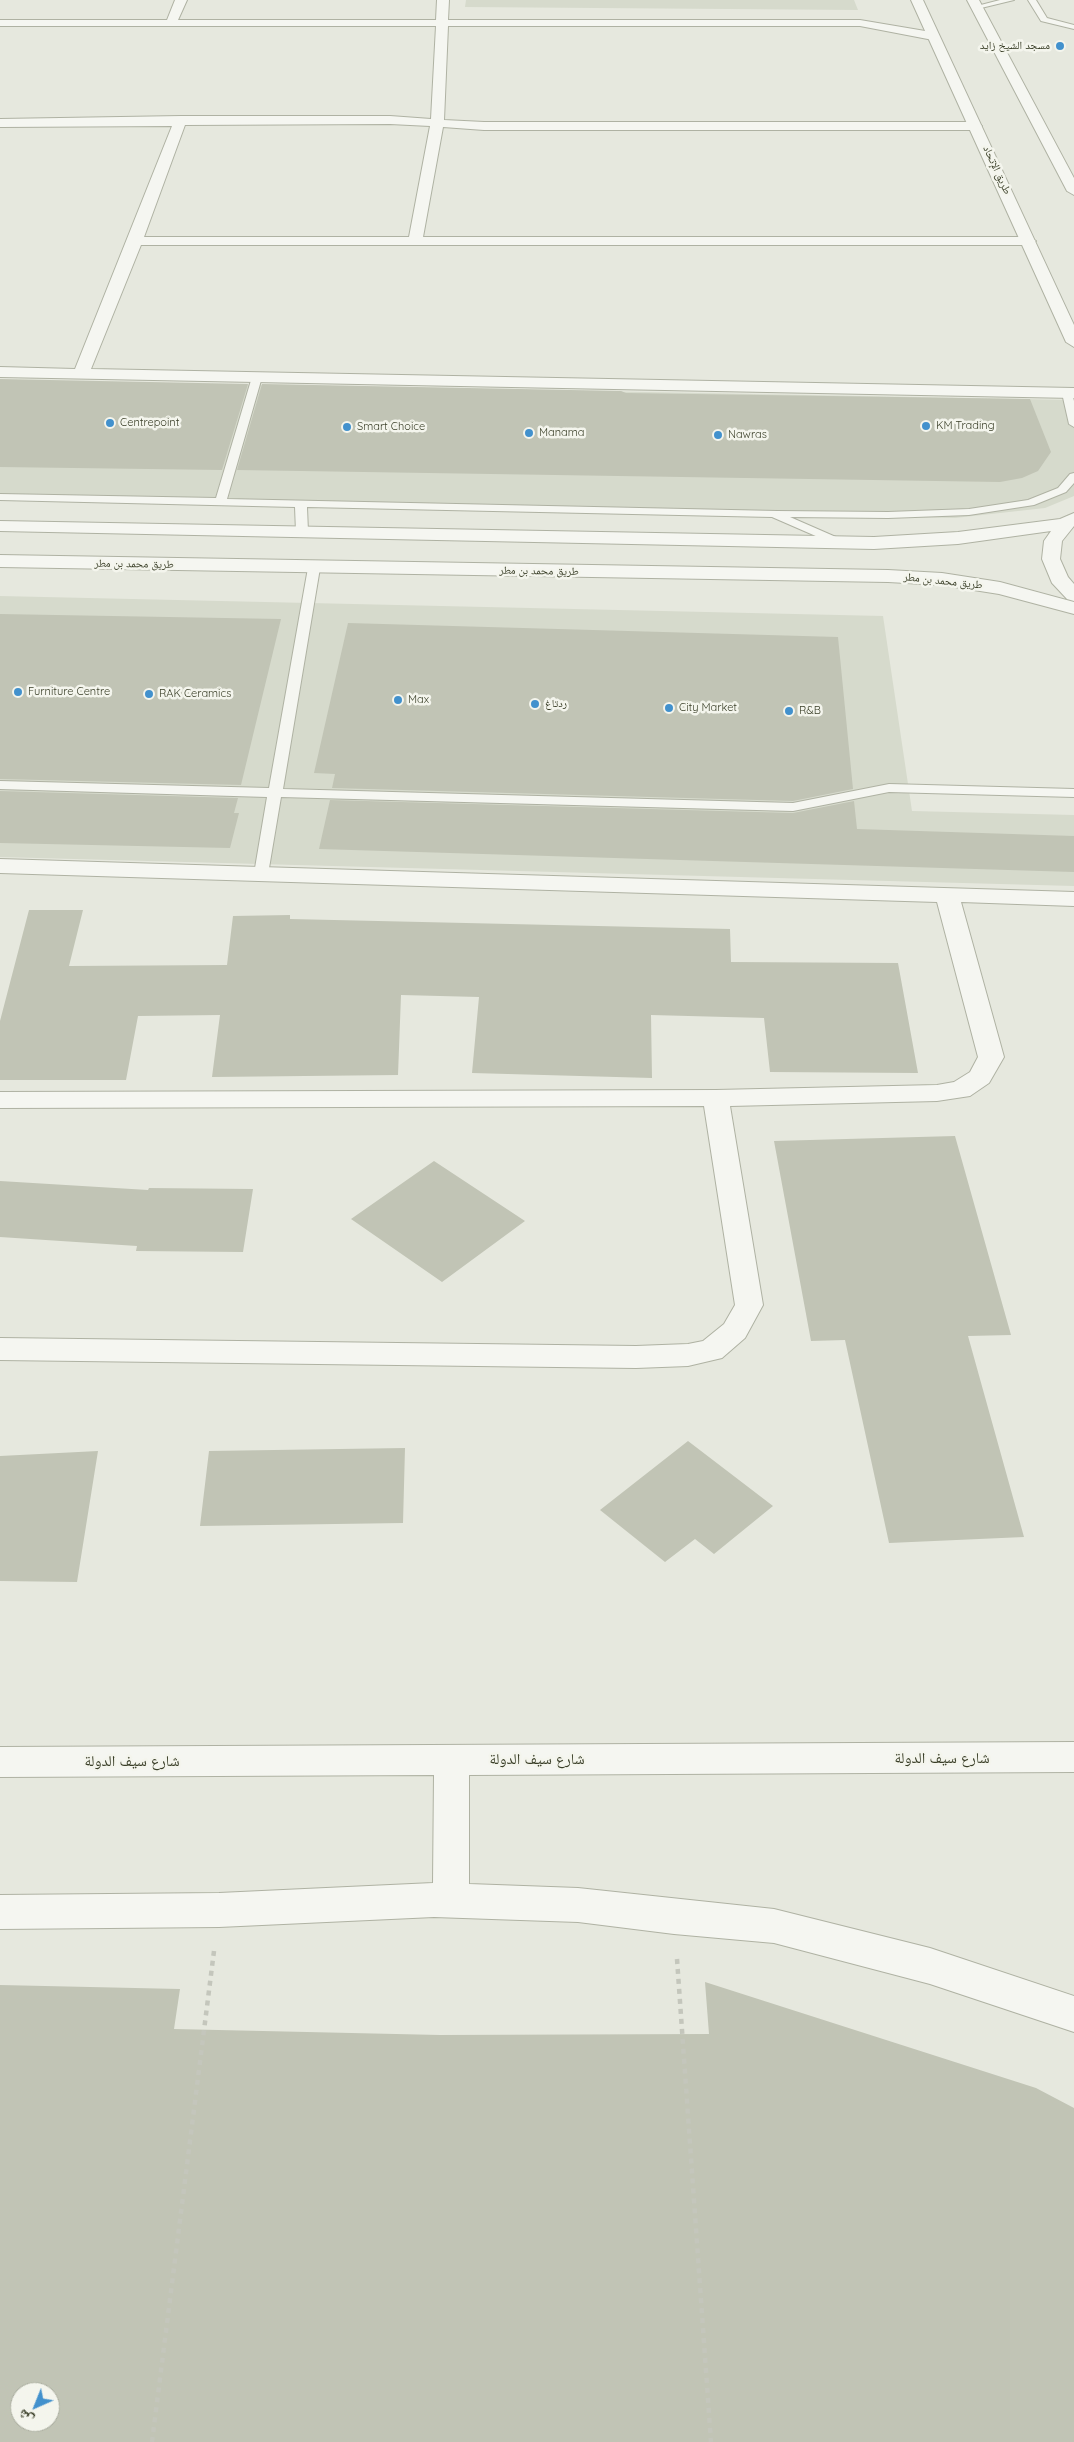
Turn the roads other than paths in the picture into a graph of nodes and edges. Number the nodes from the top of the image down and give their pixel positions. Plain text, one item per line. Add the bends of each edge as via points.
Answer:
1 (182, 0) edge
2 (443, 0) edge
3 (1010, 0) edge
4 (1032, 0) edge
5 (975, 4) edge
6 (920, 6) edge
7 (0, 23) edge
8 (440, 23) junction
9 (860, 23) junction
10 (171, 24) junction
11 (1074, 27) edge
12 (933, 36) junction
13 (181, 120) junction
14 (0, 123) edge
15 (436, 123) junction
16 (976, 126) junction
17 (1061, 166) junction
18 (1074, 172) edge
19 (1074, 191) edge
20 (136, 241) junction
21 (415, 241) junction
22 (1029, 241) junction
23 (1074, 342) edge
24 (0, 372) edge
25 (81, 374) junction
26 (258, 377) junction
27 (1070, 393) edge
28 (1074, 424) edge
29 (1074, 476) edge
30 (0, 497) edge
31 (221, 500) junction
32 (301, 504) junction
33 (742, 512) junction
34 (1069, 521) edge
35 (0, 526) edge
36 (302, 532) junction
37 (841, 542) junction
38 (0, 561) edge
39 (314, 568) junction
40 (1074, 595) edge
41 (1074, 608) edge
42 (0, 785) edge
43 (275, 793) junction
44 (1074, 793) edge
45 (0, 866) edge
46 (261, 874) junction
47 (947, 894) junction
48 (1074, 899) edge
49 (716, 1098) junction
50 (0, 1100) edge
51 (0, 1349) edge
52 (1074, 1757) edge
53 (452, 1760) junction
54 (0, 1762) edge
55 (451, 1900) junction
56 (0, 1912) edge
57 (1074, 2014) edge

1 - 10 street
2 - 8 street
3 - 5 lane
4 - 11 lane via 1044,19
5 - 17 street
6 - 9 street via 904,16
6 - 12 street, طريق اﻹتحاد
7 - 10 street
8 - 9 street
8 - 10 street
8 - 15 street
9 - 12 street
12 - 16 street, طريق اﻹتحاد
13 - 14 street
13 - 15 street
13 - 20 street
15 - 16 street via 484,126
15 - 21 street
16 - 22 street, طريق اﻹتحاد
17 - 18 lane
17 - 19 street
20 - 21 street
20 - 25 street
21 - 22 street
22 - 23 street, طريق اﻹتحاد
24 - 25 street
25 - 26 street
26 - 27 street
26 - 31 lane
27 - 28 lane
29 - 33 lane via 1062,490 1030,503 969,512 888,515
30 - 31 lane
31 - 32 lane
32 - 33 lane
32 - 36 lane
33 - 37 lane via 774,514
34 - 37 street via 933,540
34 - 40 street via 1053,541 1051,559 1059,579
35 - 36 street
36 - 37 street
38 - 39 street, طريق محمد بن مطر
39 - 41 street, طريق محمد بن مطر via 933,578 1000,588
39 - 43 lane
42 - 43 lane
43 - 44 lane via 793,807 889,788
43 - 46 lane
45 - 46 street
46 - 47 street
47 - 48 street
47 - 49 street via 992,1058 980,1077 961,1090 936,1093
49 - 50 street
49 - 51 street via 749,1304 735,1330 712,1350 688,1355 636,1357
52 - 53 street, شارع سيف الدولة
53 - 54 street, شارع سيف الدولة
53 - 55 street
55 - 56 street via 219,1910
55 - 57 street via 578,1905 774,1926 930,1966

